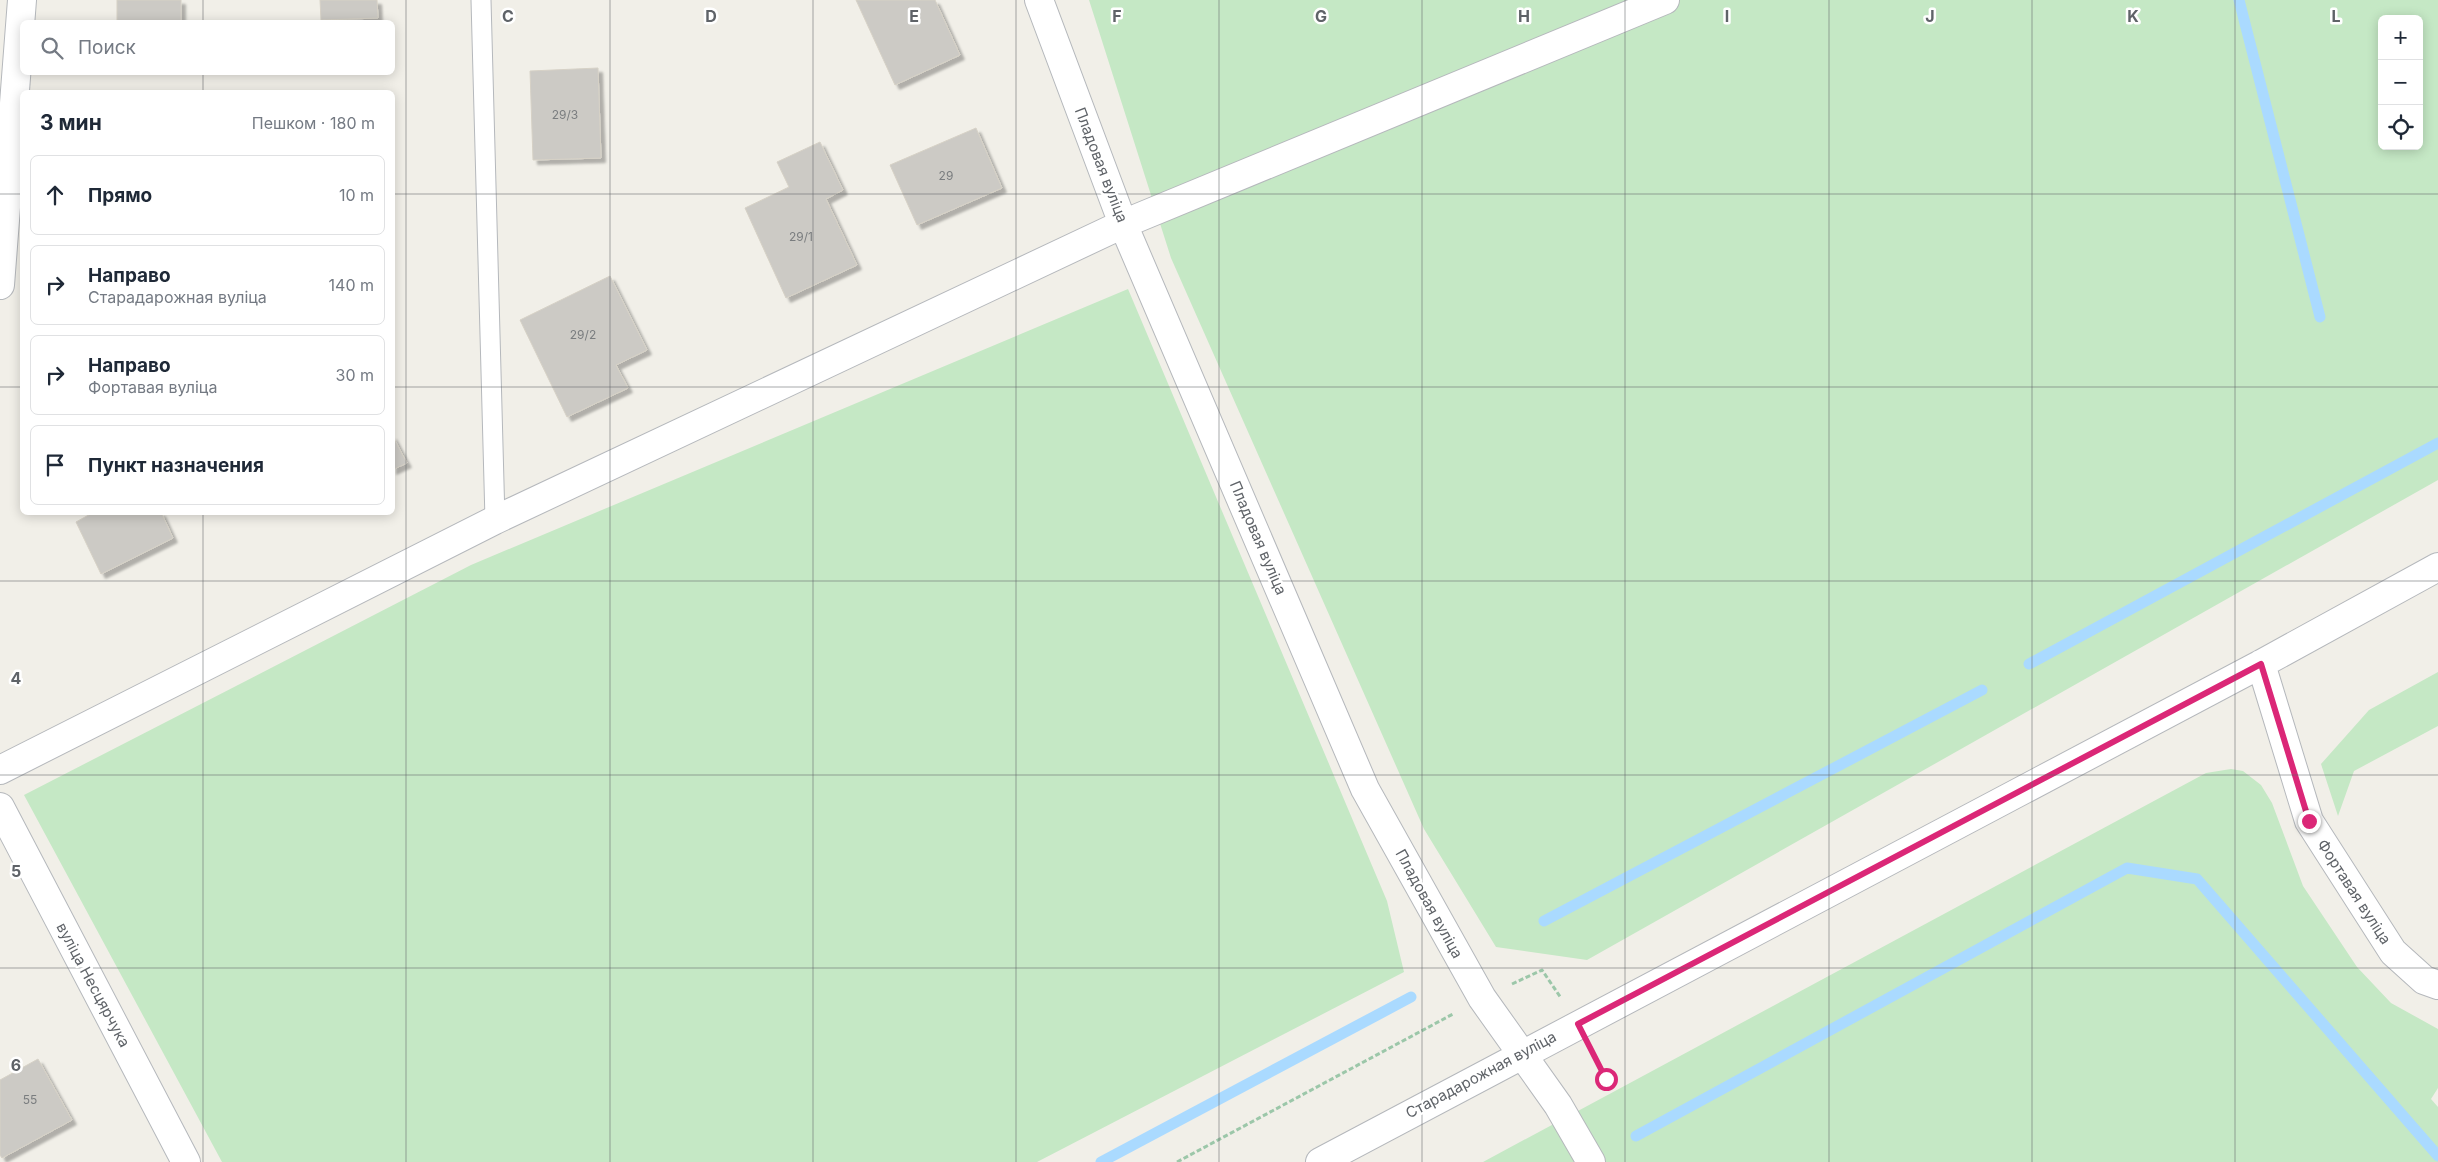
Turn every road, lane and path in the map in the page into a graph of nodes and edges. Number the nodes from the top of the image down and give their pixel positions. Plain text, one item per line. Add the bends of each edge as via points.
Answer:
1 (22, 0) edge
2 (481, 0) edge
3 (1040, 0) edge
4 (1665, 0) edge
5 (20, 20) edge
6 (20, 26) edge
7 (1123, 224) junction
8 (0, 285) edge
9 (495, 520) junction
10 (2438, 567) edge
11 (2261, 664) junction
12 (0, 770) edge
13 (0, 807) edge
14 (2438, 985) edge
15 (1482, 998) junction
16 (1578, 1024) junction
17 (1521, 1054) junction
18 (1606, 1079) dead end
19 (186, 1162) edge
20 (1177, 1162) edge
21 (1320, 1162) edge
22 (1591, 1162) edge

1 - 5 street
2 - 9 lane
3 - 7 street, Пладовая вуліца
4 - 7 street
6 - 8 street
7 - 9 street
7 - 15 street, Пладовая вуліца via 1365,789
9 - 12 street
10 - 11 street, Старадарожная вуліца
11 - 14 street, Фортавая вуліца via 2309,821 2393,952 2424,980
11 - 16 street, Старадарожная вуліца
13 - 19 street, вуліца Несцярчука
15 - 16 path via 1542,970
15 - 17 street, Пладовая вуліца
15 - 20 path
16 - 17 street, Старадарожная вуліца
16 - 18 path
17 - 21 street, Старадарожная вуліца
17 - 22 street, Пладовая вуліца via 1558,1105

